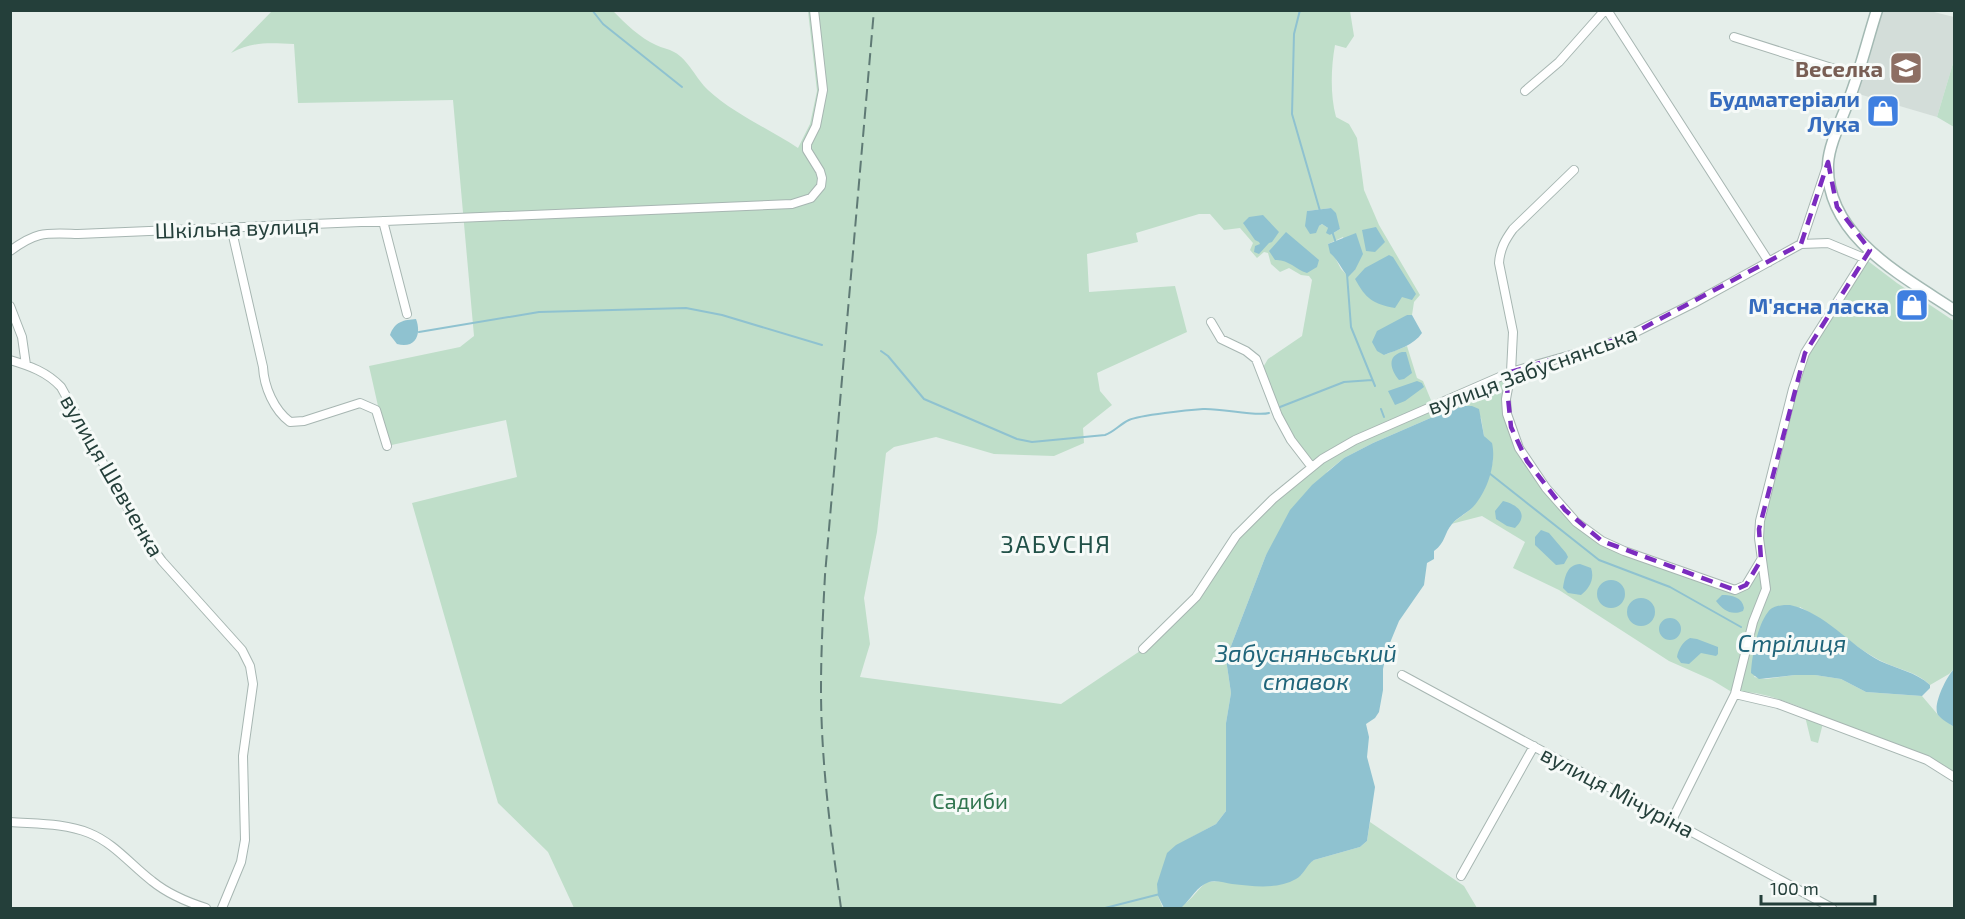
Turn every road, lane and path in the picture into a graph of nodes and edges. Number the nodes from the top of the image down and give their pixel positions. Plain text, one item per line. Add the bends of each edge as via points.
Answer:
1 (814, 10) edge
2 (1606, 10) edge
3 (1877, 10) edge
4 (1734, 38) dead end
5 (1857, 76) junction
6 (1526, 91) dead end
7 (1828, 162) junction
8 (1574, 171) dead end
9 (383, 221) junction
10 (231, 228) junction
11 (1802, 244) junction
12 (10, 251) edge
13 (1867, 254) junction
14 (1769, 262) junction
15 (10, 306) edge
16 (1954, 310) edge
17 (407, 314) dead end
18 (1211, 322) dead end
19 (10, 360) edge
20 (26, 365) junction
21 (1511, 372) junction
22 (387, 446) dead end
23 (1311, 466) junction
24 (1761, 560) junction
25 (1143, 649) dead end
26 (1402, 675) dead end
27 (1734, 694) junction
28 (1534, 746) junction
29 (1954, 777) edge
30 (1672, 820) junction
31 (10, 822) edge
32 (1461, 876) dead end
33 (206, 909) edge
34 (222, 909) edge
35 (1832, 909) edge

1 - 9 street, Шкільна вулиця via 823,90 807,150 822,178 811,198 792,204
2 - 6 street via 1559,62
2 - 14 street
3 - 5 main road
4 - 5 street
5 - 7 main road
7 - 11 street
7 - 13 main road via 1837,207
8 - 21 street via 1532,208 1502,246 1499,263 1513,332
9 - 10 street, Шкільна вулиця
9 - 17 street
10 - 12 street, Шкільна вулиця via 43,233
10 - 22 street via 263,381 280,414 290,422 304,421 360,403 376,410
11 - 13 street via 1828,243
11 - 14 street, вулиця Забуснянська
13 - 16 main road
13 - 24 street via 1810,342 1797,375 1760,521
14 - 21 street, вулиця Забуснянська via 1628,336
15 - 20 street via 22,338
18 - 23 street via 1221,339 1256,359 1278,416
19 - 20 street, вулиця Шевченка
20 - 34 street, вулиця Шевченка via 46,374 61,387 141,532 242,650 250,666 253,684 243,756 244,852
21 - 23 street, вулиця Забуснянська via 1355,440
21 - 24 street via 1506,407 1519,448 1575,522 1614,547 1729,590 1746,585
23 - 25 street, вулиця Забуснянська via 1236,536 1196,597
24 - 27 street via 1766,589
26 - 28 street, вулиця Мічуріна
27 - 29 street via 1778,704 1927,760
27 - 30 street
28 - 30 street, вулиця Мічуріна
28 - 32 street
30 - 35 street, вулиця Мічуріна
31 - 33 street via 90,833 112,846 154,882

